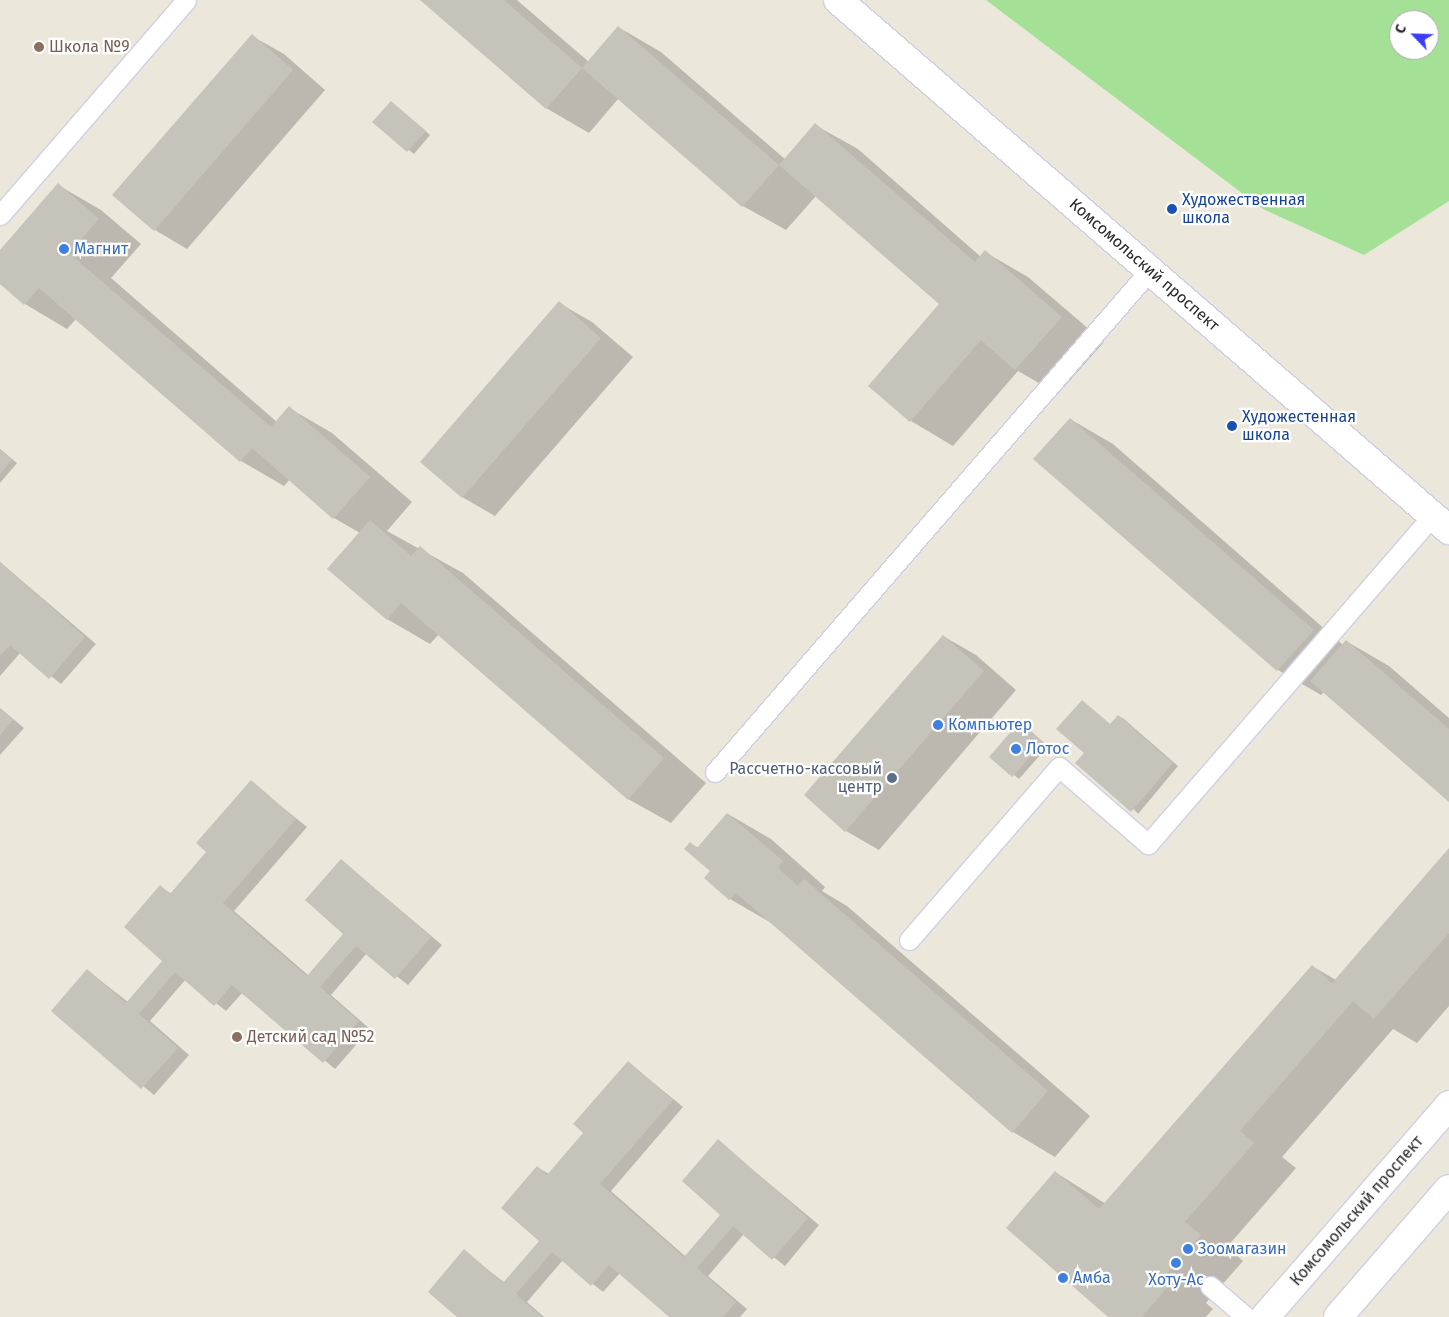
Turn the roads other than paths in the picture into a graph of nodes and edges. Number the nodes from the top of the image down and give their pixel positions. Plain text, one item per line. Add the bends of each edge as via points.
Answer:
1 (186, 0) edge
2 (838, 0) edge
3 (0, 215) edge
4 (1150, 270) junction
5 (1441, 523) edge
6 (715, 772) dead end
7 (910, 940) dead end
8 (1449, 1105) edge
9 (1449, 1189) edge
10 (1210, 1286) dead end
11 (1246, 1317) edge
12 (1265, 1317) edge
13 (1338, 1317) edge

1 - 3 lane
2 - 4 street, Комсомольский проспект
4 - 5 street, Комсомольский проспект
4 - 6 lane
5 - 7 lane via 1148,844 1060,767
8 - 12 street, Комсомольский проспект
9 - 13 street
10 - 11 lane

